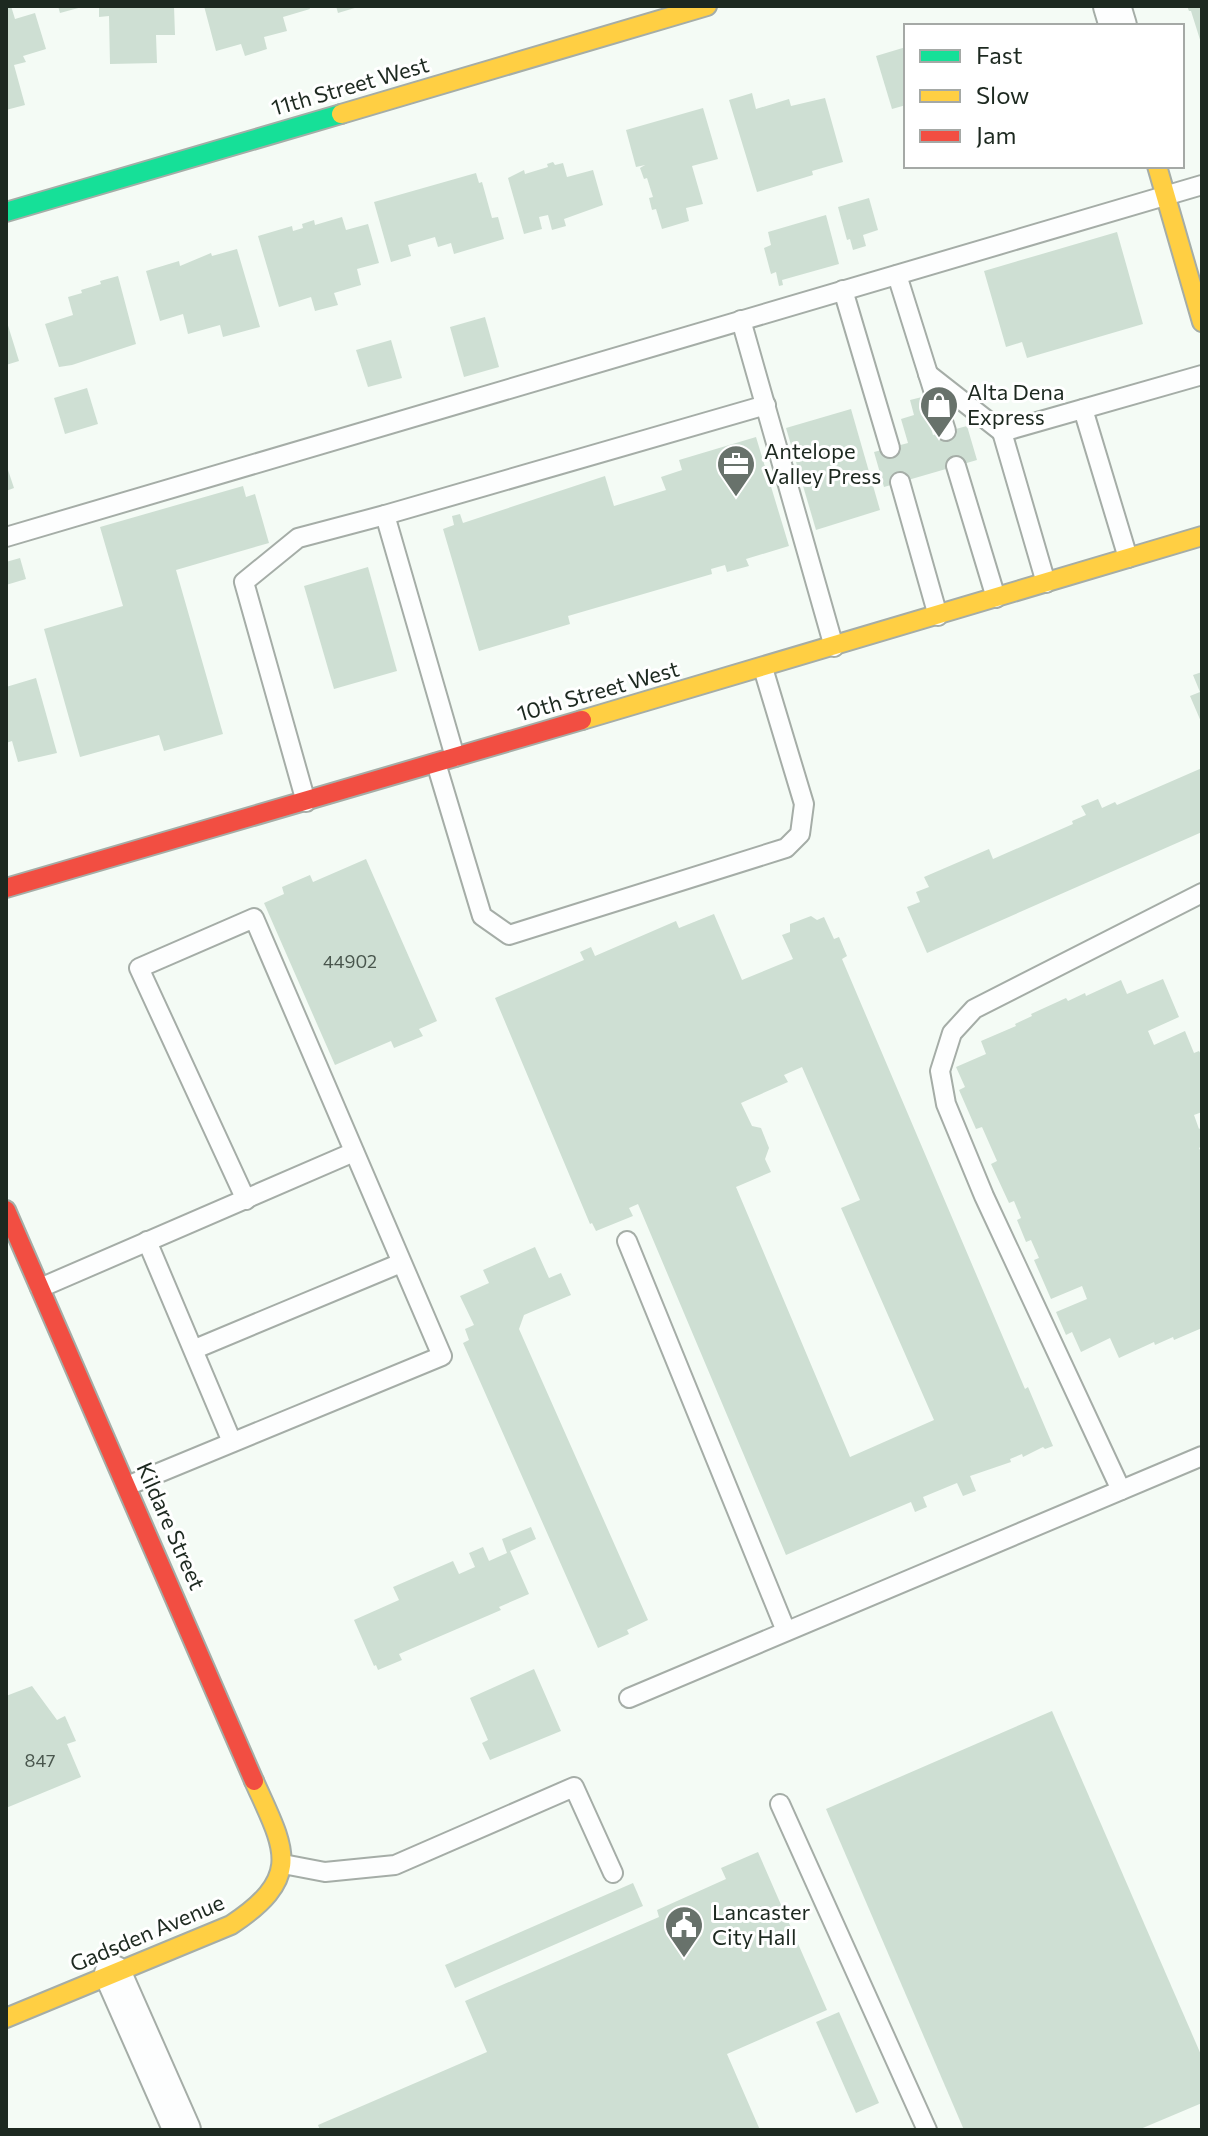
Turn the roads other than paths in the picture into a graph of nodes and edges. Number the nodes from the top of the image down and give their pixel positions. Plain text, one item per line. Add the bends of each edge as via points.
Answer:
1 (707, 6) edge
2 (1158, 168) edge
3 (1202, 185) edge
4 (1166, 196) junction
5 (6, 212) edge
6 (897, 275) junction
7 (843, 290) junction
8 (741, 320) junction
9 (1202, 322) edge
10 (928, 374) junction
11 (1202, 375) edge
12 (766, 405) junction
13 (1083, 409) junction
14 (946, 431) dead end
15 (1002, 432) junction
16 (890, 448) dead end
17 (956, 466) dead end
18 (900, 482) dead end
19 (385, 515) junction
20 (1202, 536) edge
21 (6, 537) edge
22 (1128, 558) junction
23 (1046, 583) junction
24 (996, 598) junction
25 (938, 616) junction
26 (834, 647) junction
27 (763, 668) junction
28 (455, 757) junction
29 (436, 763) junction
30 (306, 802) junction
31 (6, 888) edge
32 (1202, 893) edge
33 (354, 1152) junction
34 (246, 1200) junction
35 (6, 1210) edge
36 (147, 1241) junction
37 (627, 1241) dead end
38 (401, 1263) junction
39 (40, 1288) junction
40 (195, 1349) junction
41 (232, 1442) junction
42 (1202, 1456) edge
43 (127, 1486) junction
44 (1121, 1490) junction
45 (786, 1631) junction
46 (629, 1698) dead end
47 (780, 1804) dead end
48 (283, 1864) junction
49 (613, 1873) dead end
50 (113, 1974) junction
51 (6, 2018) edge
52 (182, 2130) edge
53 (927, 2130) edge

1 - 5 street, 11th Street West
2 - 4 street
3 - 4 lane
4 - 6 lane
4 - 9 street
6 - 7 lane
6 - 10 lane
7 - 8 lane
7 - 16 lane
8 - 12 lane
8 - 21 lane
10 - 14 lane
10 - 15 lane
11 - 13 lane
12 - 19 lane
12 - 26 lane
13 - 15 lane
13 - 22 lane
15 - 23 lane
17 - 24 lane
18 - 25 lane
19 - 28 lane
19 - 30 lane via 298,538 244,582
20 - 22 street, 10th Street West
22 - 23 street, 10th Street West
23 - 24 street, 10th Street West
24 - 25 street, 10th Street West
25 - 26 street, 10th Street West
26 - 27 street, 10th Street West
27 - 28 street, 10th Street West
27 - 29 lane via 804,804 800,834 786,848 509,935 482,916
28 - 29 street, 10th Street West
29 - 30 street, 10th Street West
30 - 31 street, 10th Street West
32 - 44 lane via 974,1009 952,1033 940,1071 946,1104 984,1196
33 - 34 lane
33 - 34 lane via 254,918 139,968
33 - 38 lane
34 - 36 lane
35 - 39 street, Kildare Street
36 - 39 lane
36 - 40 lane
37 - 45 lane
38 - 40 lane
38 - 41 lane via 442,1356
39 - 43 street, Kildare Street
40 - 41 lane
41 - 43 lane
42 - 44 lane
43 - 48 street, Kildare Street via 281,1842
44 - 45 lane
45 - 46 lane
47 - 53 lane
48 - 49 lane via 325,1872 395,1865 574,1787
48 - 50 street, Gadsden Avenue via 268,1894 246,1916
50 - 51 street, Gadsden Avenue
50 - 52 street

